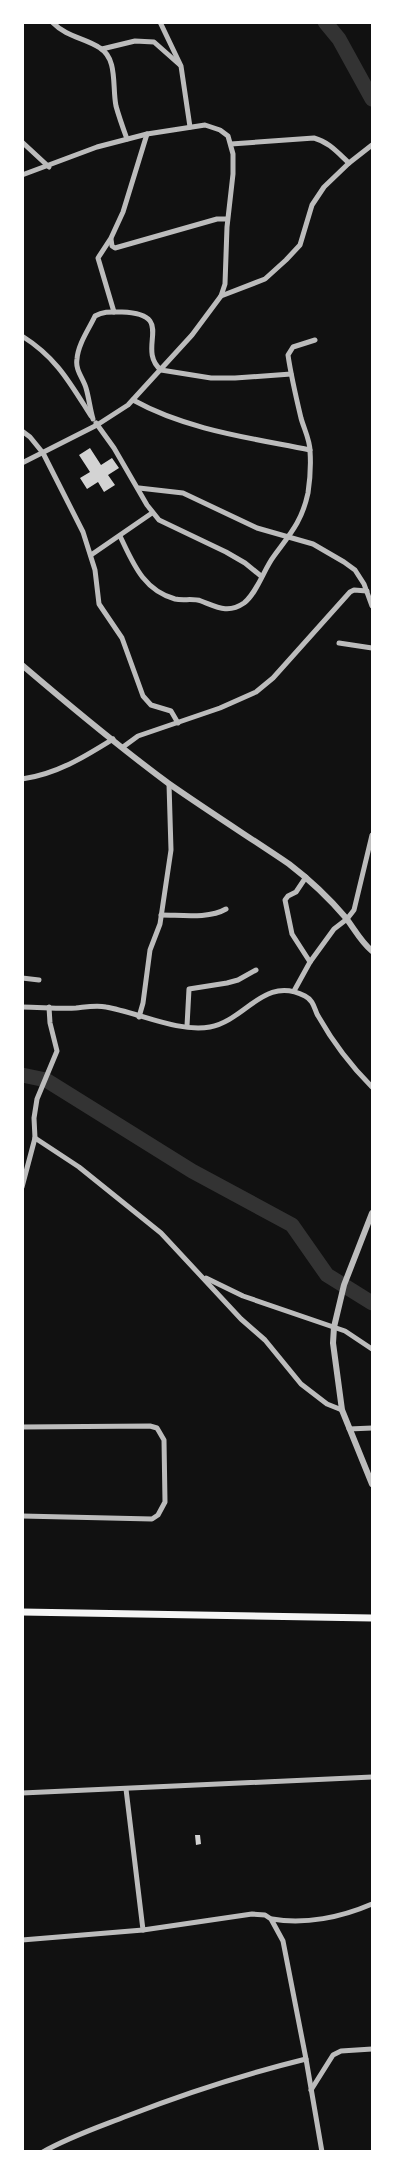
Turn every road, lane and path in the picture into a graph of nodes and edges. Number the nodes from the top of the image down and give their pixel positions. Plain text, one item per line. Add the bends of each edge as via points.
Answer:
1 (52, 22) edge
2 (160, 22) edge
3 (102, 49) junction
4 (181, 66) junction
5 (190, 127) junction
6 (147, 134) junction
7 (127, 139) junction
8 (22, 142) edge
9 (232, 144) junction
10 (372, 145) edge
11 (349, 163) junction
12 (49, 167) junction
13 (22, 176) edge
14 (228, 219) junction
15 (111, 238) junction
16 (221, 296) junction
17 (114, 312) junction
18 (22, 336) edge
19 (315, 340) dead end
20 (161, 370) junction
21 (291, 374) junction
22 (133, 400) junction
23 (93, 419) junction
24 (97, 425) junction
25 (22, 431) edge
26 (310, 450) junction
27 (43, 453) junction
28 (22, 464) edge
29 (139, 488) junction
30 (152, 513) junction
31 (120, 536) junction
32 (289, 537) junction
33 (91, 555) junction
34 (261, 576) junction
35 (367, 591) junction
36 (372, 606) edge
37 (339, 642) dead end
38 (372, 648) edge
39 (22, 665) edge
40 (178, 723) junction
41 (113, 739) junction
42 (123, 747) junction
43 (22, 779) edge
44 (169, 784) junction
45 (372, 835) edge
46 (306, 877) junction
47 (226, 909) dead end
48 (161, 915) junction
49 (346, 919) junction
50 (372, 951) edge
51 (310, 962) junction
52 (256, 970) dead end
53 (22, 978) edge
54 (40, 980) dead end
55 (294, 991) junction
56 (22, 1006) edge
57 (49, 1007) junction
58 (140, 1017) junction
59 (187, 1026) junction
60 (372, 1087) edge
61 (34, 1138) junction
62 (22, 1187) edge
63 (372, 1214) edge
64 (203, 1277) junction
65 (334, 1327) junction
66 (372, 1349) edge
67 (342, 1410) junction
68 (22, 1427) edge
69 (372, 1428) edge
70 (349, 1430) junction
71 (372, 1484) edge
72 (22, 1516) edge
73 (22, 1612) edge
74 (372, 1618) edge
75 (372, 1777) edge
76 (126, 1789) junction
77 (22, 1792) edge
78 (372, 1904) edge
79 (271, 1919) junction
80 (143, 1930) junction
81 (22, 1940) edge
82 (372, 2049) edge
83 (306, 2059) junction
84 (311, 2091) junction
85 (43, 2152) edge
86 (322, 2152) edge

1 - 3 street via 62,32
2 - 4 street
3 - 4 street via 135,41 154,42
3 - 7 street via 113,69 117,108
4 - 5 street
5 - 6 street
5 - 9 street via 211,126 228,136
6 - 7 street
6 - 15 street via 127,202
7 - 12 street via 97,147
8 - 12 street
9 - 11 street via 314,138 331,146
9 - 14 street via 233,174
10 - 11 street
11 - 16 street via 324,187 312,205 300,245 286,260 265,279
12 - 13 street
14 - 15 street via 217,219 115,248 110,243
14 - 16 street via 225,284
15 - 17 street via 98,258
16 - 20 street
17 - 20 street via 130,312 150,320 154,326 151,354
17 - 23 street via 95,316 77,357
18 - 23 street via 42,350 66,376
19 - 21 street via 293,348 288,355
20 - 21 street via 211,378
20 - 22 street
21 - 26 street
22 - 24 street
22 - 26 street via 156,413 220,432
23 - 24 street
24 - 27 street
24 - 29 street
25 - 27 street
26 - 32 street via 310,477 304,512
27 - 28 street
27 - 33 street via 83,532
29 - 30 street
29 - 32 street via 183,493 257,528
30 - 31 street
30 - 34 street via 172,527 226,552
31 - 33 street
31 - 34 street via 147,584 176,599 199,600 220,610 232,609 251,596
32 - 34 street
32 - 35 street via 313,544 344,562 360,577
33 - 40 street via 99,604 119,632 143,696 151,706 171,711
35 - 36 street
35 - 40 street via 350,592 273,678 256,692
37 - 38 street
39 - 41 street via 82,718
40 - 42 street via 138,736
41 - 42 street
41 - 43 street via 61,769
42 - 44 street
44 - 46 street
44 - 48 street via 171,850
45 - 49 street via 354,910
46 - 49 street
46 - 51 street via 296,892 285,900 292,934
47 - 48 street via 192,915
48 - 58 street via 158,933 150,950
49 - 50 street
49 - 51 street via 334,928
51 - 55 street
52 - 59 street via 228,983 189,989
53 - 54 street
55 - 59 street via 265,994 231,1019 215,1026
55 - 60 street via 308,997 339,1049
56 - 57 street
57 - 58 street via 104,1006
57 - 61 street via 57,1051 37,1099
58 - 59 street
61 - 62 street
61 - 64 street via 79,1167 140,1214
63 - 65 street via 344,1285
64 - 65 street via 243,1296
64 - 67 street via 265,1340 301,1384 327,1404
65 - 66 street
65 - 67 street via 335,1366
67 - 70 street
68 - 72 street via 157,1428 164,1440 165,1471 164,1502 158,1515 152,1519
69 - 70 street
70 - 71 street
73 - 74 main road
75 - 76 street
76 - 77 street
76 - 80 street
78 - 79 street via 301,1922
79 - 80 street via 266,1915 252,1914
79 - 83 street via 283,1941
80 - 81 street
82 - 84 street via 342,2051 333,2055
83 - 84 street
83 - 85 street via 184,2094
84 - 86 street

